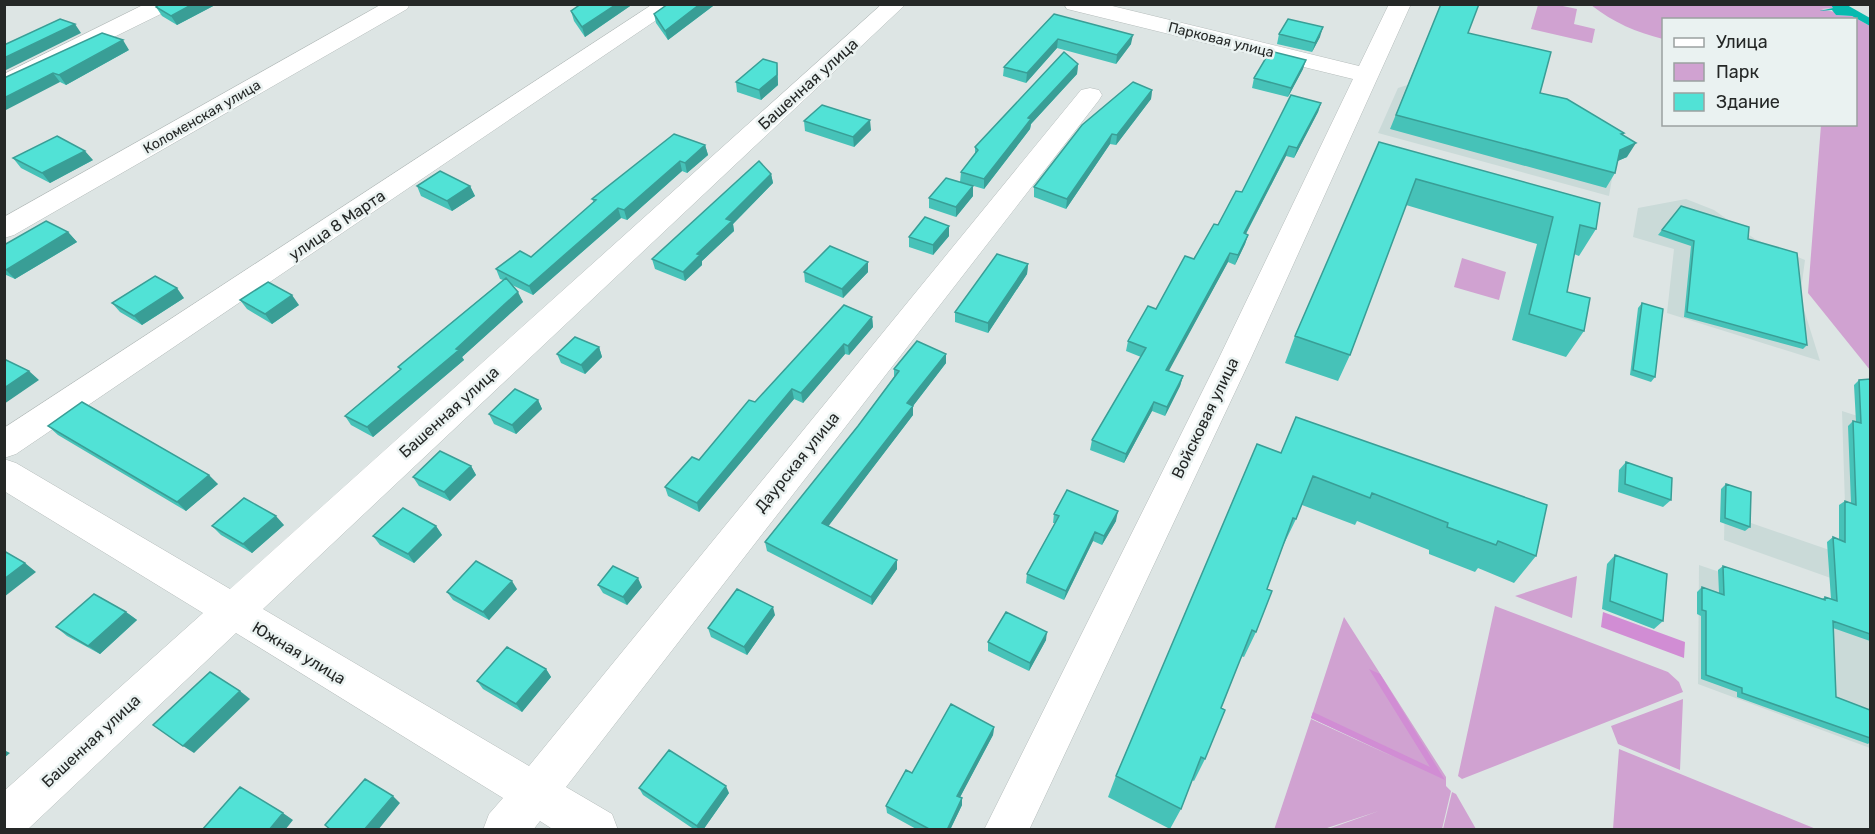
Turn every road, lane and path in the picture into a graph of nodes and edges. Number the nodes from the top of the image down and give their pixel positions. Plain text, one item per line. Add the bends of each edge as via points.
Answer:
1 (163, 4) edge
2 (399, 4) edge
3 (669, 4) edge
4 (895, 4) edge
5 (1075, 4) edge
6 (1400, 4) edge
7 (1368, 75) junction
8 (4, 84) edge
9 (1090, 95) dead end
10 (4, 230) edge
11 (4, 445) edge
12 (4, 474) edge
13 (230, 612) junction
14 (533, 793) junction
15 (4, 821) edge
16 (505, 830) edge
17 (596, 830) edge
18 (1006, 830) edge

1 - 8 street
2 - 10 street, Коломенская улица
3 - 11 street, улица 8 Марта
4 - 13 street, Башенная улица
5 - 7 street, Парковая улица
6 - 7 street, Войсковая улица
7 - 18 street, Войсковая улица
9 - 14 street, Даурская улица
12 - 13 street, Южная улица
13 - 14 street, Южная улица
13 - 15 street, Башенная улица
14 - 16 street, Даурская улица
14 - 17 street, Южная улица

